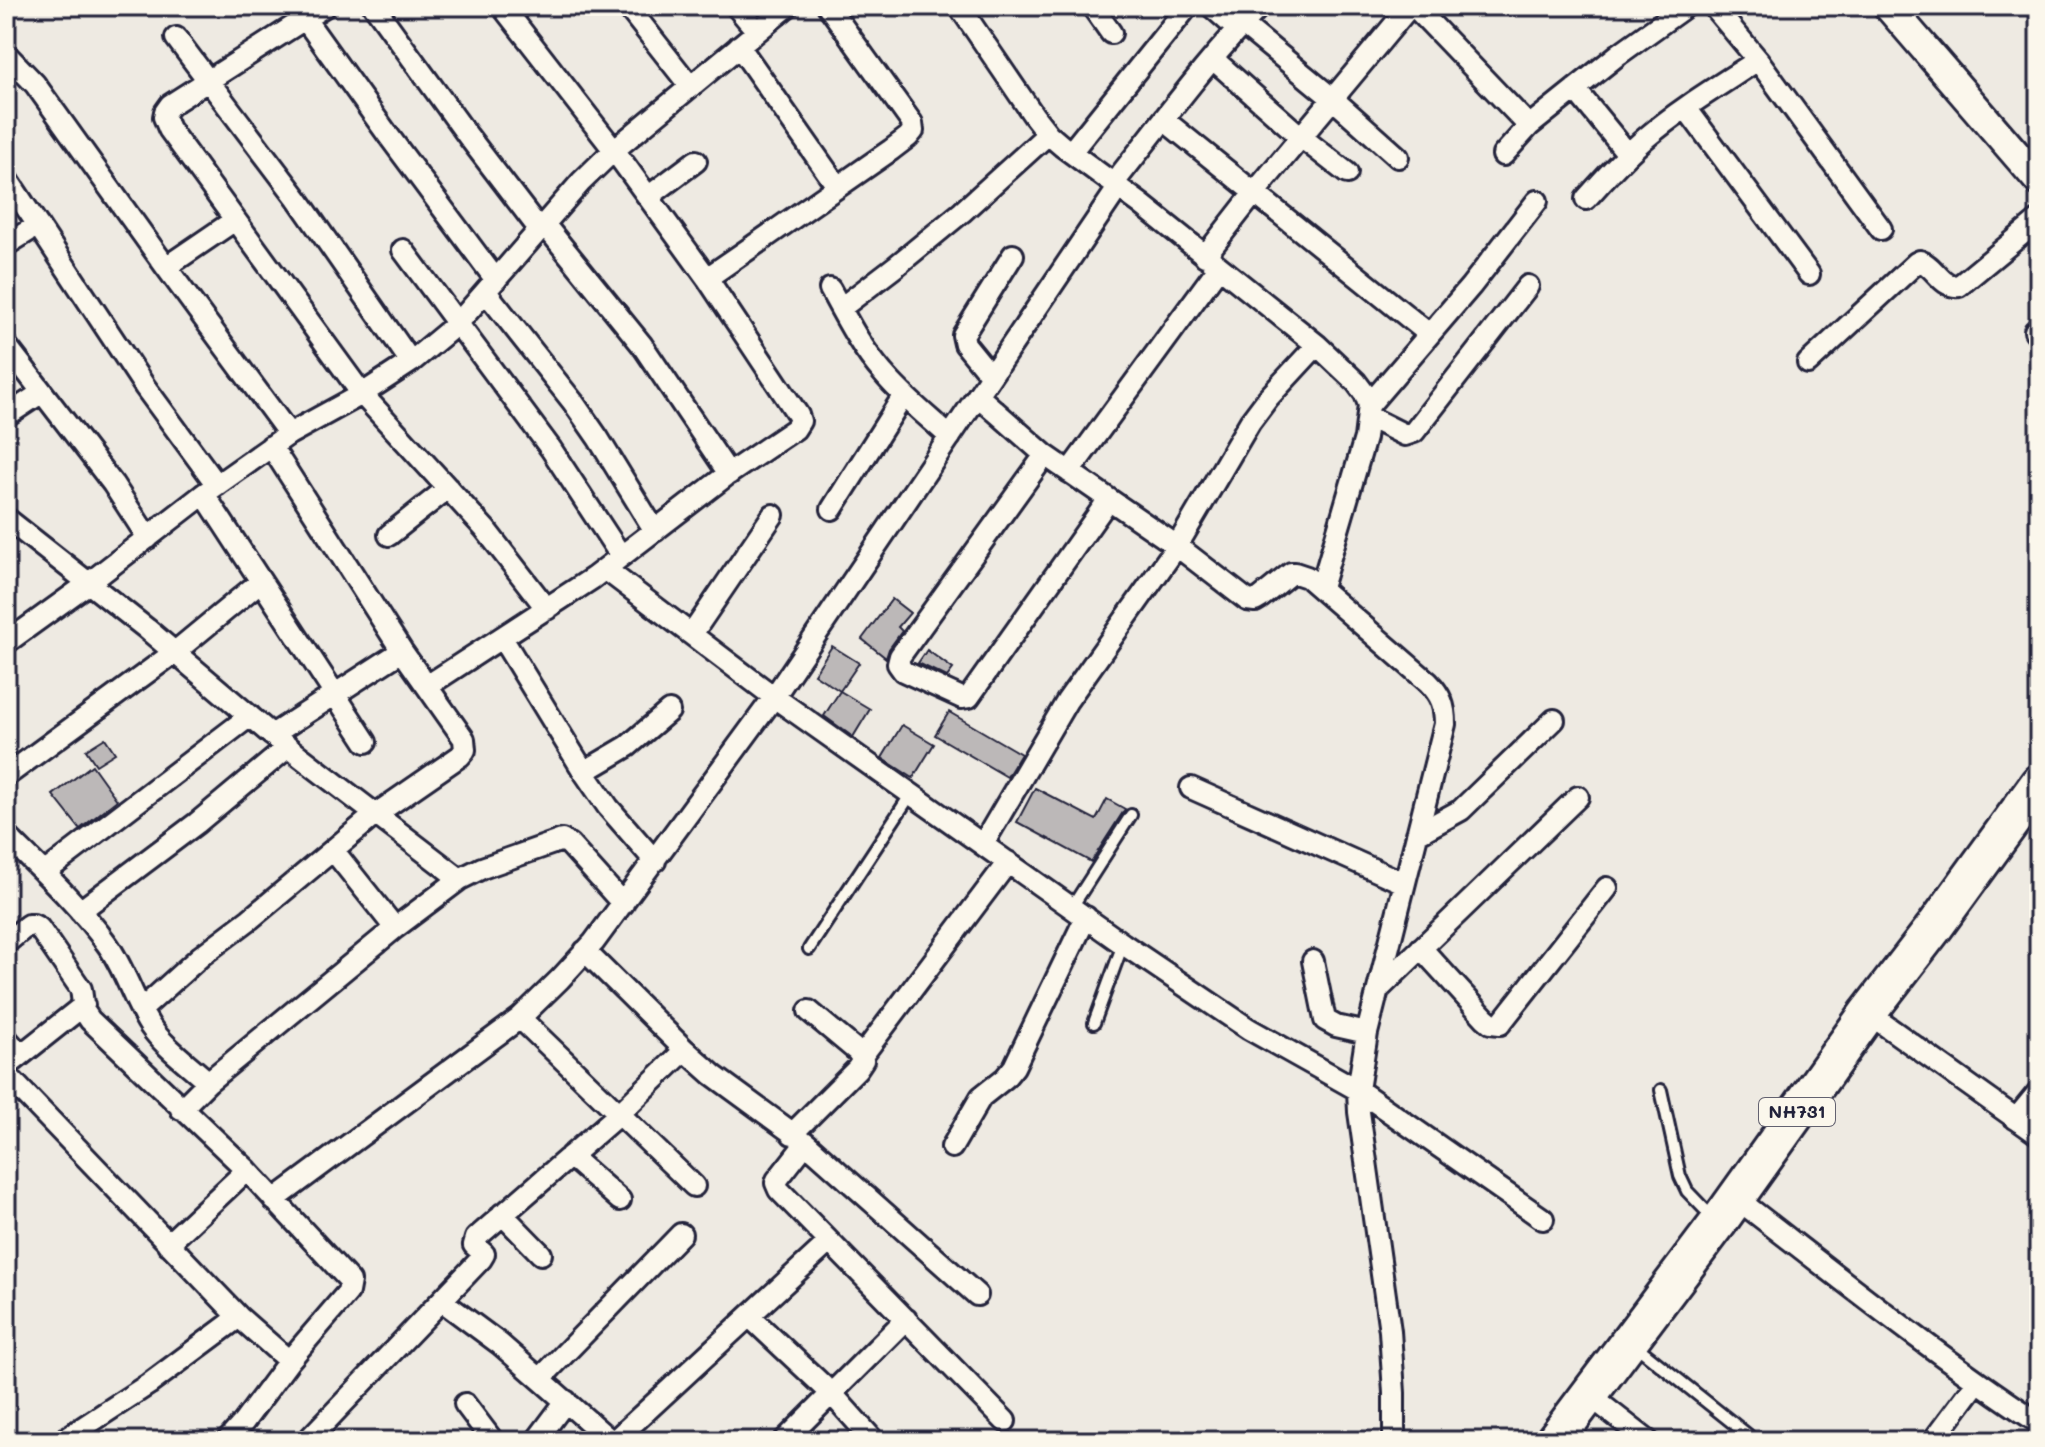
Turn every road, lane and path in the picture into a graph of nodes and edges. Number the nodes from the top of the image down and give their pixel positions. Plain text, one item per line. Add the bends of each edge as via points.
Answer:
1 (325, 6) edge
2 (374, 6) edge
3 (502, 6) edge
4 (627, 6) edge
5 (736, 6) edge
6 (788, 6) edge
7 (828, 6) edge
8 (959, 6) edge
9 (1092, 6) edge
10 (1188, 6) edge
11 (1211, 6) edge
12 (1260, 6) edge
13 (1412, 6) edge
14 (1686, 6) edge
15 (1713, 6) edge
16 (1888, 6) edge
17 (305, 19) junction
18 (1240, 27) junction
19 (757, 31) junction
20 (1111, 33) dead end
21 (176, 38) dead end
22 (739, 46) junction
23 (6, 54) edge
24 (1213, 59) junction
25 (1758, 60) junction
26 (209, 81) junction
27 (690, 86) junction
28 (1575, 89) junction
29 (1333, 99) junction
30 (1686, 108) junction
31 (1164, 120) junction
32 (1529, 126) junction
33 (1048, 134) junction
34 (1301, 137) junction
35 (614, 150) junction
36 (1071, 152) junction
37 (1628, 154) junction
38 (1503, 155) dead end
39 (1398, 157) dead end
40 (696, 161) dead end
41 (1347, 173) dead end
42 (6, 177) edge
43 (2039, 181) edge
44 (837, 186) junction
45 (1116, 186) junction
46 (1255, 192) junction
47 (648, 197) junction
48 (1586, 199) dead end
49 (1537, 201) dead end
50 (235, 220) junction
51 (2039, 220) edge
52 (38, 225) junction
53 (542, 226) junction
54 (1881, 229) dead end
55 (6, 245) edge
56 (403, 250) dead end
57 (1013, 255) dead end
58 (1212, 261) junction
59 (166, 267) junction
60 (1809, 274) dead end
61 (707, 278) junction
62 (491, 286) junction
63 (1528, 286) dead end
64 (830, 289) dead end
65 (841, 308) junction
66 (458, 323) junction
67 (1429, 334) junction
68 (6, 345) edge
69 (1317, 345) junction
70 (411, 362) junction
71 (1808, 363) dead end
72 (991, 376) junction
73 (41, 393) junction
74 (362, 394) junction
75 (904, 395) junction
76 (978, 396) junction
77 (1369, 411) junction
78 (6, 416) edge
79 (289, 434) junction
80 (950, 437) junction
81 (271, 446) junction
82 (1045, 455) junction
83 (1069, 472) junction
84 (729, 474) junction
85 (448, 488) junction
86 (211, 490) junction
87 (1109, 499) junction
88 (832, 509) dead end
89 (773, 515) dead end
90 (8, 522) edge
91 (655, 531) junction
92 (389, 535) dead end
93 (148, 538) junction
94 (1177, 546) junction
95 (613, 562) junction
96 (261, 581) junction
97 (89, 583) junction
98 (1321, 588) junction
99 (547, 609) junction
100 (692, 634) junction
101 (502, 638) junction
102 (6, 643) edge
103 (402, 651) junction
104 (175, 652) junction
105 (427, 686) junction
106 (335, 695) junction
107 (774, 697) junction
108 (669, 711) dead end
109 (250, 716) junction
110 (1554, 720) dead end
111 (280, 741) junction
112 (366, 742) dead end
113 (584, 772) junction
114 (6, 776) edge
115 (2039, 783) edge
116 (1191, 788) dead end
117 (911, 794) junction
118 (1578, 797) dead end
119 (376, 814) junction
120 (1131, 815) dead end
121 (1417, 834) junction
122 (6, 836) edge
123 (983, 844) junction
124 (333, 850) junction
125 (655, 861) junction
126 (1008, 862) junction
127 (44, 873) junction
128 (460, 879) junction
129 (1404, 883) junction
130 (1607, 888) dead end
131 (623, 904) junction
132 (80, 911) junction
133 (1079, 912) junction
134 (395, 928) junction
135 (6, 943) edge
136 (1123, 944) junction
137 (1421, 948) junction
138 (809, 949) dead end
139 (585, 951) junction
140 (1313, 961) dead end
141 (1378, 990) junction
142 (84, 1005) junction
143 (141, 1010) junction
144 (809, 1011) dead end
145 (1868, 1013) junction
146 (520, 1018) junction
147 (1094, 1023) dead end
148 (1367, 1033) junction
149 (6, 1038) edge
150 (685, 1050) junction
151 (862, 1056) junction
152 (13, 1061) edge
153 (6, 1074) edge
154 (208, 1082) junction
155 (1358, 1090) junction
156 (1661, 1090) dead end
157 (2039, 1091) edge
158 (181, 1109) junction
159 (619, 1114) junction
160 (2016, 1119) junction
161 (2039, 1135) edge
162 (799, 1138) junction
163 (952, 1147) dead end
164 (570, 1156) junction
165 (247, 1170) junction
166 (694, 1186) dead end
167 (274, 1200) junction
168 (620, 1200) dead end
169 (1727, 1210) junction
170 (502, 1214) junction
171 (1543, 1219) dead end
172 (681, 1234) dead end
173 (829, 1242) junction
174 (168, 1244) junction
175 (541, 1254) dead end
176 (977, 1295) dead end
177 (442, 1301) junction
178 (239, 1317) junction
179 (750, 1317) junction
180 (906, 1319) junction
181 (1630, 1341) junction
182 (289, 1361) junction
183 (541, 1378) junction
184 (1977, 1382) junction
185 (832, 1394) junction
186 (1589, 1395) junction
187 (566, 1401) junction
188 (465, 1404) dead end
189 (1005, 1421) dead end
190 (2039, 1423) edge
191 (1748, 1435) dead end
192 (62, 1441) edge
193 (227, 1441) edge
194 (307, 1441) edge
195 (493, 1441) edge
196 (536, 1441) edge
197 (612, 1441) edge
198 (784, 1441) edge
199 (874, 1441) edge
200 (1394, 1441) edge
201 (1554, 1441) edge
202 (1648, 1441) edge
203 (1933, 1441) edge

1 - 17 street
2 - 53 street via 468,136
3 - 35 street
4 - 27 street
5 - 19 street
6 - 19 street
7 - 44 street via 914,127 908,137
8 - 33 street
9 - 20 street
10 - 36 street
11 - 18 street
12 - 18 street
13 - 29 street
13 - 32 street
14 - 28 street
15 - 25 street
16 - 43 street
17 - 26 street
17 - 62 street
18 - 24 street
18 - 29 street
19 - 22 street
21 - 26 street
22 - 27 street
22 - 44 street
23 - 59 street via 35,84
24 - 31 street
24 - 34 street
25 - 30 street
25 - 54 street
26 - 50 street via 170,105 164,117
26 - 70 street
27 - 35 street
28 - 32 street
28 - 37 street
29 - 34 street
29 - 39 street
30 - 37 street
30 - 60 street
31 - 45 street
31 - 46 street
32 - 38 street
33 - 36 street
33 - 65 street via 962,212
34 - 41 street
34 - 46 street
35 - 47 street
35 - 53 street
36 - 45 street
37 - 48 street
40 - 47 street
42 - 52 street
44 - 61 street
45 - 58 street
45 - 72 street
46 - 58 street
46 - 67 street
47 - 61 street
49 - 67 street
50 - 59 street
50 - 74 street
51 - 71 street via 1959,286 1947,285 1925,263 1916,263
52 - 55 street
52 - 86 street
53 - 62 street
53 - 84 street via 642,345
56 - 66 street
57 - 72 street via 963,335
58 - 69 street
58 - 83 street
59 - 79 street
61 - 84 street via 800,421
62 - 66 street
62 - 91 street via 598,438
63 - 77 street via 1414,432 1405,435
64 - 65 street
65 - 75 street via 863,347
66 - 70 street
66 - 95 street via 551,449
67 - 77 street
68 - 73 street
69 - 77 street via 1356,382
69 - 94 street via 1260,408
70 - 74 street
72 - 76 street
73 - 78 street
73 - 93 street
74 - 79 street
74 - 85 street
75 - 80 street
75 - 88 street
76 - 80 street
76 - 82 street
77 - 98 street
79 - 81 street
80 - 107 street
81 - 86 street
81 - 103 street
82 - 83 street
82 - 87 street via 900,656 903,671 969,697
83 - 87 street
84 - 91 street
85 - 92 street
85 - 99 street
86 - 93 street
86 - 96 street
87 - 94 street
89 - 100 street
90 - 97 street
91 - 95 street
93 - 97 street
94 - 98 street via 1251,601 1295,573
94 - 123 street via 1067,701
95 - 99 street
95 - 100 street
96 - 104 street
96 - 106 street
97 - 102 street
97 - 104 street
98 - 121 street via 1442,699 1445,724
99 - 101 street
100 - 107 street
101 - 105 street
101 - 113 street
103 - 105 street
103 - 106 street
104 - 109 street
104 - 114 street
105 - 119 street via 464,739 465,750
106 - 111 street
106 - 112 street
107 - 117 street
107 - 125 street
108 - 113 street via 628,746
109 - 111 street
109 - 127 street
110 - 121 street via 1461,810
111 - 119 street
111 - 132 street via 197,823
113 - 125 street
115 - 145 highway, NH731
116 - 129 street
117 - 123 street
117 - 138 lane
118 - 137 street
119 - 124 street
119 - 128 street
120 - 133 lane
121 - 129 street
122 - 127 street
123 - 126 street
124 - 134 street
124 - 143 street
125 - 131 street
126 - 133 street
126 - 151 street
127 - 132 street
128 - 131 street via 562,840
128 - 134 street
129 - 141 street
130 - 137 street via 1500,1024 1485,1018
131 - 139 street
132 - 143 street via 115,956
133 - 136 street
133 - 163 street via 1014,1067 981,1097
134 - 154 street
135 - 142 street via 24,927 36,926 81,989
136 - 147 lane
136 - 155 street via 1249,1029
137 - 141 street
139 - 146 street
139 - 150 street
140 - 148 street via 1325,1020
141 - 148 street
142 - 152 street
142 - 158 street via 90,1020
143 - 154 street via 161,1039
144 - 151 street
145 - 160 street
145 - 169 highway, NH731
146 - 159 street
146 - 167 street
148 - 155 street
149 - 152 street
150 - 159 street
150 - 162 street
151 - 162 street via 861,1064
153 - 174 street
154 - 158 street
155 - 171 street
155 - 200 street via 1390,1331
156 - 169 lane via 1684,1186
157 - 160 street
158 - 165 street
159 - 164 street
159 - 166 street
160 - 161 street
162 - 173 street via 777,1186
162 - 176 street
164 - 168 street
164 - 170 street
165 - 167 street
165 - 174 street
167 - 182 street via 351,1285
169 - 181 highway, NH731
169 - 184 street
170 - 175 street
170 - 177 street via 474,1240 483,1256
172 - 183 street
173 - 179 street
173 - 180 street
174 - 178 street
177 - 183 street
177 - 194 street
178 - 182 street
178 - 192 street
179 - 185 street
179 - 197 street
180 - 185 street
180 - 189 street
181 - 186 highway, NH731
181 - 191 lane
182 - 193 street
183 - 187 street
184 - 190 street
184 - 203 street
185 - 198 street
185 - 199 street
186 - 201 highway, NH731
186 - 202 street
187 - 196 street
187 - 197 street
188 - 195 street

